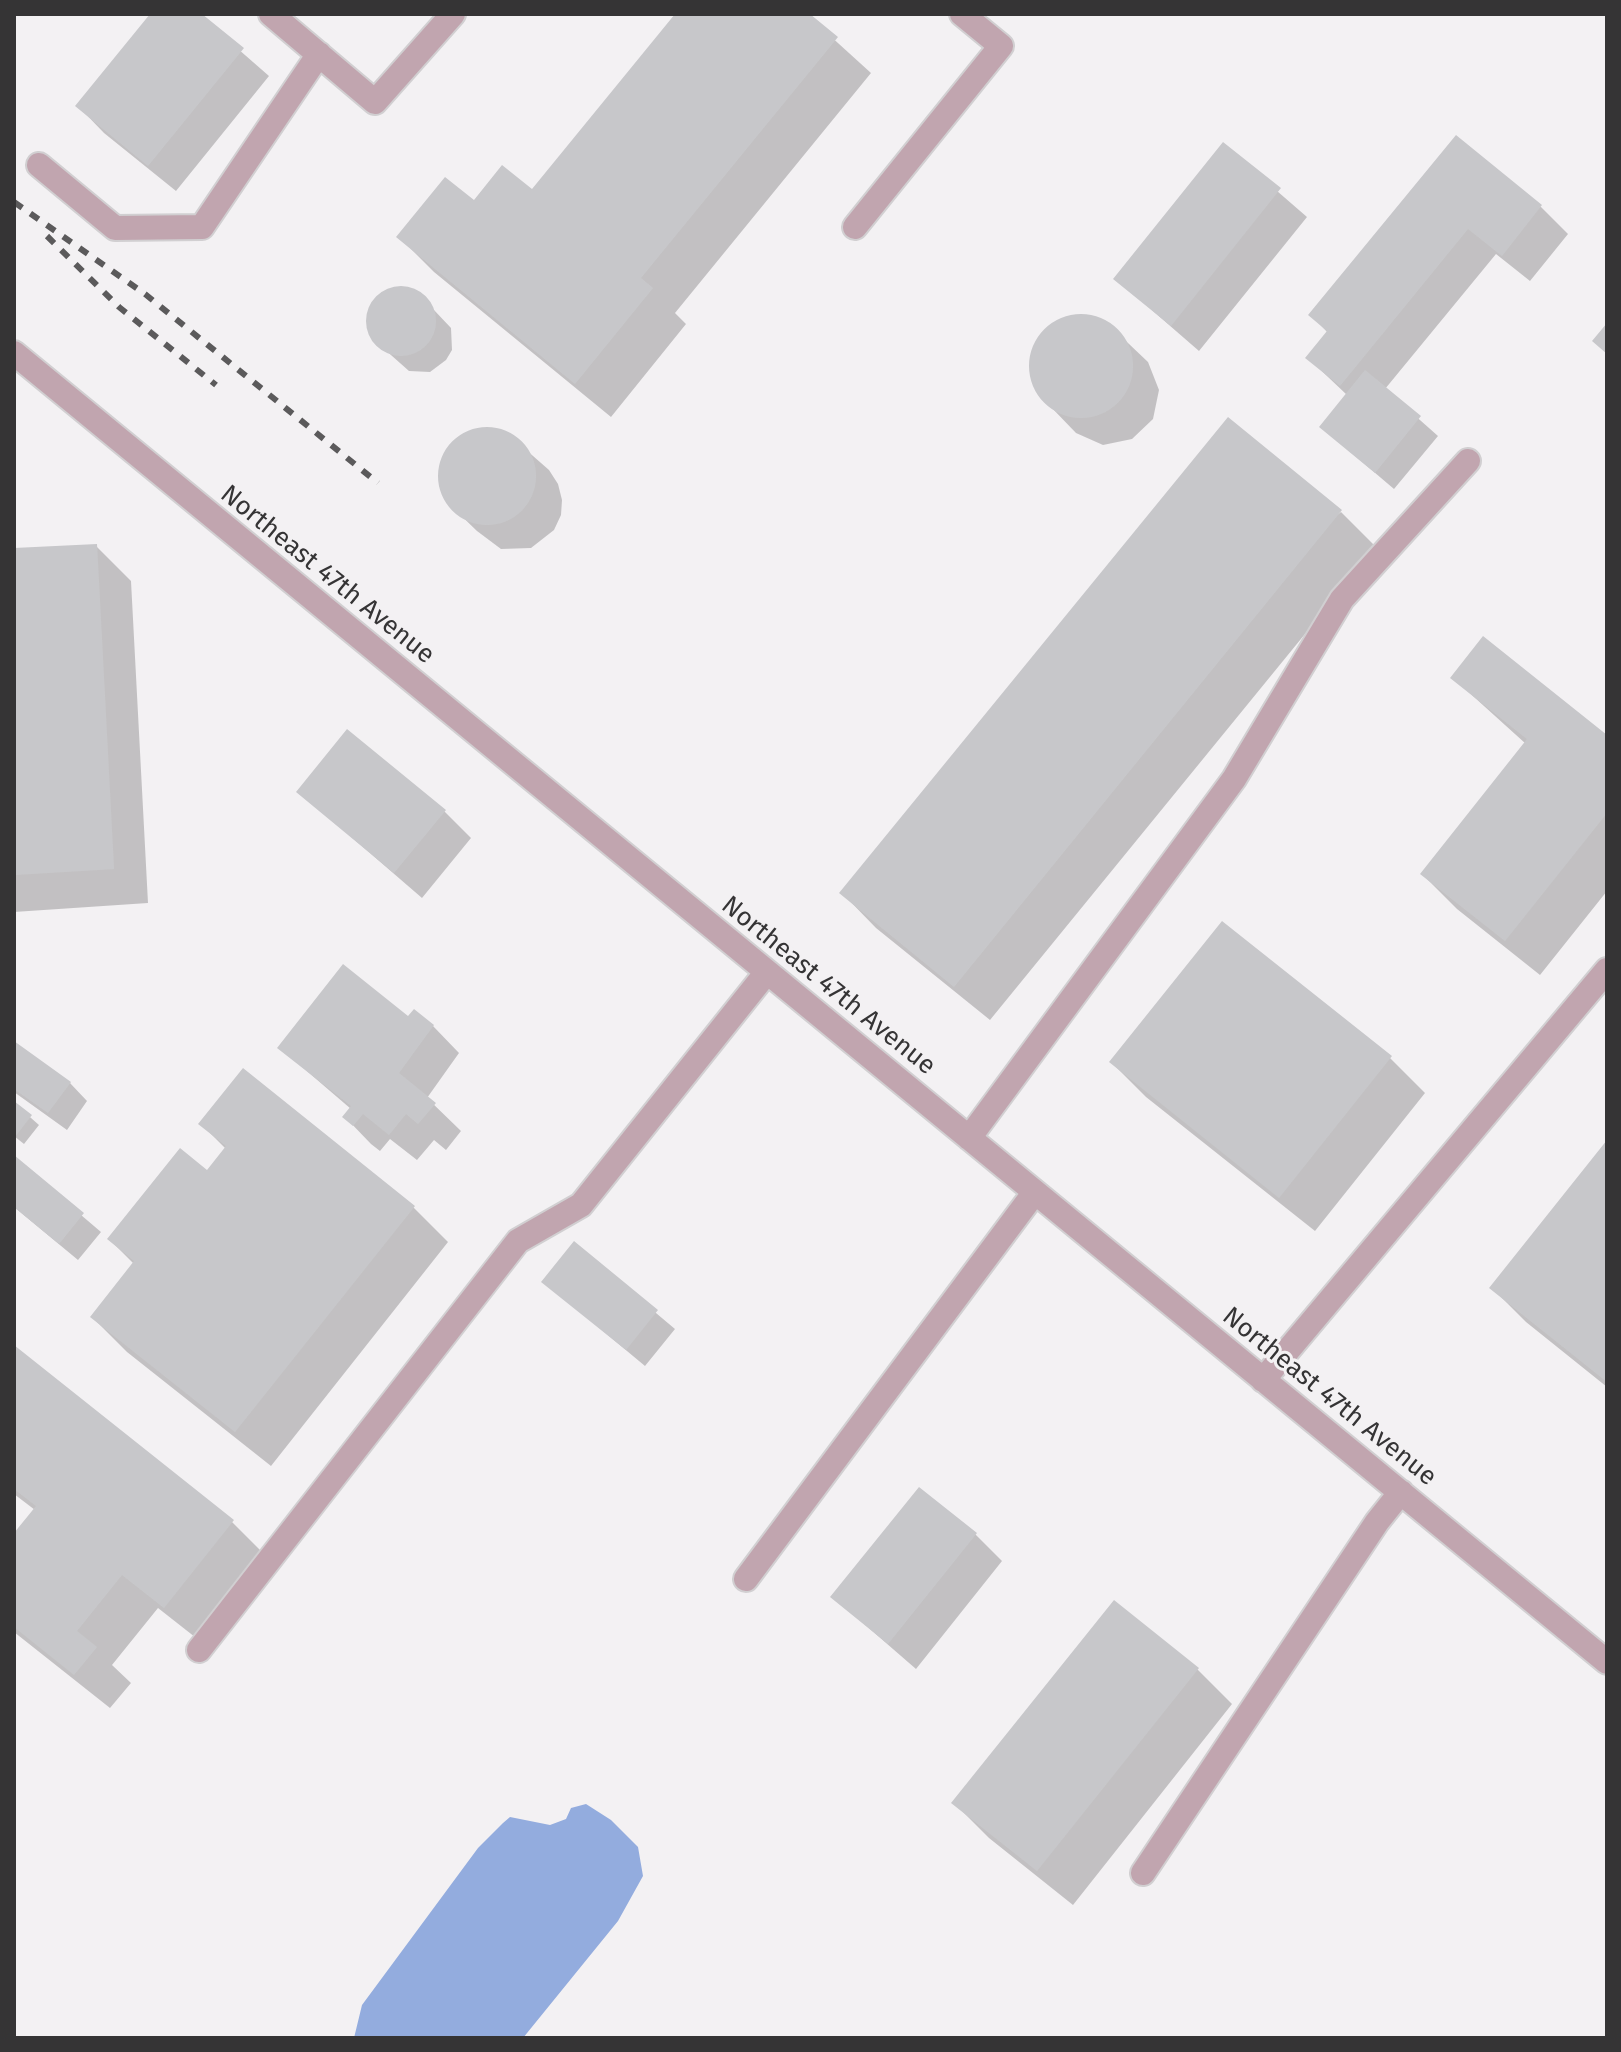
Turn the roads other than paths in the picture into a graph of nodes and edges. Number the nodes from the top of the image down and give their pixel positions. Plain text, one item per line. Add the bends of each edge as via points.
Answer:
1 (271, 14) edge
2 (453, 14) edge
3 (962, 14) edge
4 (319, 54) junction
5 (39, 165) dead end
6 (855, 227) dead end
7 (14, 353) edge
8 (1468, 461) dead end
9 (1607, 970) edge
10 (767, 972) junction
11 (969, 1138) junction
12 (1035, 1192) junction
13 (1263, 1380) junction
14 (1401, 1492) junction
15 (746, 1579) dead end
16 (199, 1650) dead end
17 (1607, 1662) edge
18 (1143, 1873) dead end

1 - 4 street
2 - 4 street via 375,102
3 - 6 street via 1001,46
4 - 5 street via 202,227 115,228
7 - 10 street, Northeast 47th Avenue
8 - 11 street via 1342,599 1234,779
9 - 13 street
10 - 11 street, Northeast 47th Avenue
10 - 16 street via 581,1205 518,1241
11 - 12 street, Northeast 47th Avenue
12 - 13 street, Northeast 47th Avenue
12 - 15 street
13 - 14 street, Northeast 47th Avenue
14 - 17 street, Northeast 47th Avenue
14 - 18 street

